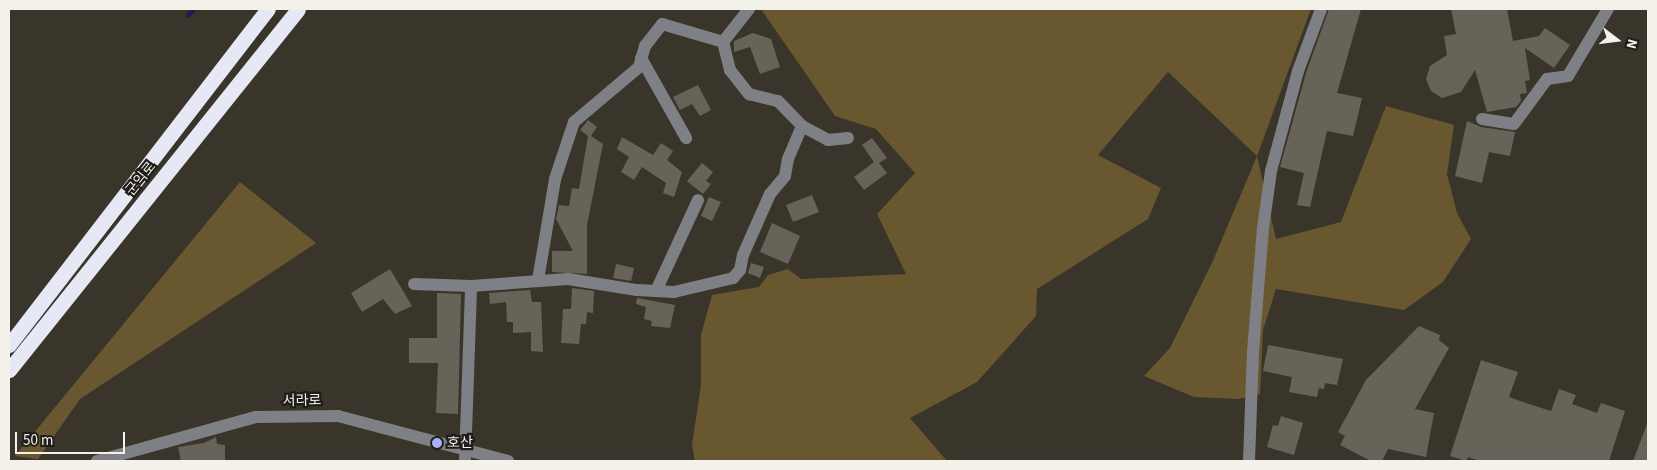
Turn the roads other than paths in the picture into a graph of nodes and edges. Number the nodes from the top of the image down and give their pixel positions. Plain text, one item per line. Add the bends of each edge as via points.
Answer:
1 (268, 9) edge
2 (298, 9) edge
3 (749, 9) edge
4 (1321, 9) edge
5 (1608, 9) edge
6 (723, 42) junction
7 (641, 58) junction
8 (1482, 119) dead end
9 (802, 126) junction
10 (686, 138) dead end
11 (848, 138) dead end
12 (698, 200) dead end
13 (538, 280) junction
14 (414, 284) dead end
15 (471, 286) junction
16 (656, 291) junction
17 (9, 345) edge
18 (9, 370) edge
19 (466, 448) junction
20 (98, 461) edge
21 (464, 461) edge
22 (508, 461) edge
23 (1249, 461) edge

1 - 17 highway, 군익로
2 - 18 highway, 군익로
3 - 6 street
4 - 23 street via 1298,71 1271,171 1253,352
5 - 8 street via 1568,76 1547,78 1514,124
6 - 7 street via 662,24 645,46
6 - 9 street via 730,70 749,94 778,101
7 - 10 street
7 - 13 street via 639,67 574,122 555,179
9 - 11 street via 828,140
9 - 16 street via 784,176 770,194 740,270 733,278 674,292
12 - 16 street
13 - 15 street
13 - 16 street via 568,279
14 - 15 street
15 - 19 street
19 - 20 street, 서라로 via 338,416 256,417
19 - 21 street
19 - 22 street, 서라로

